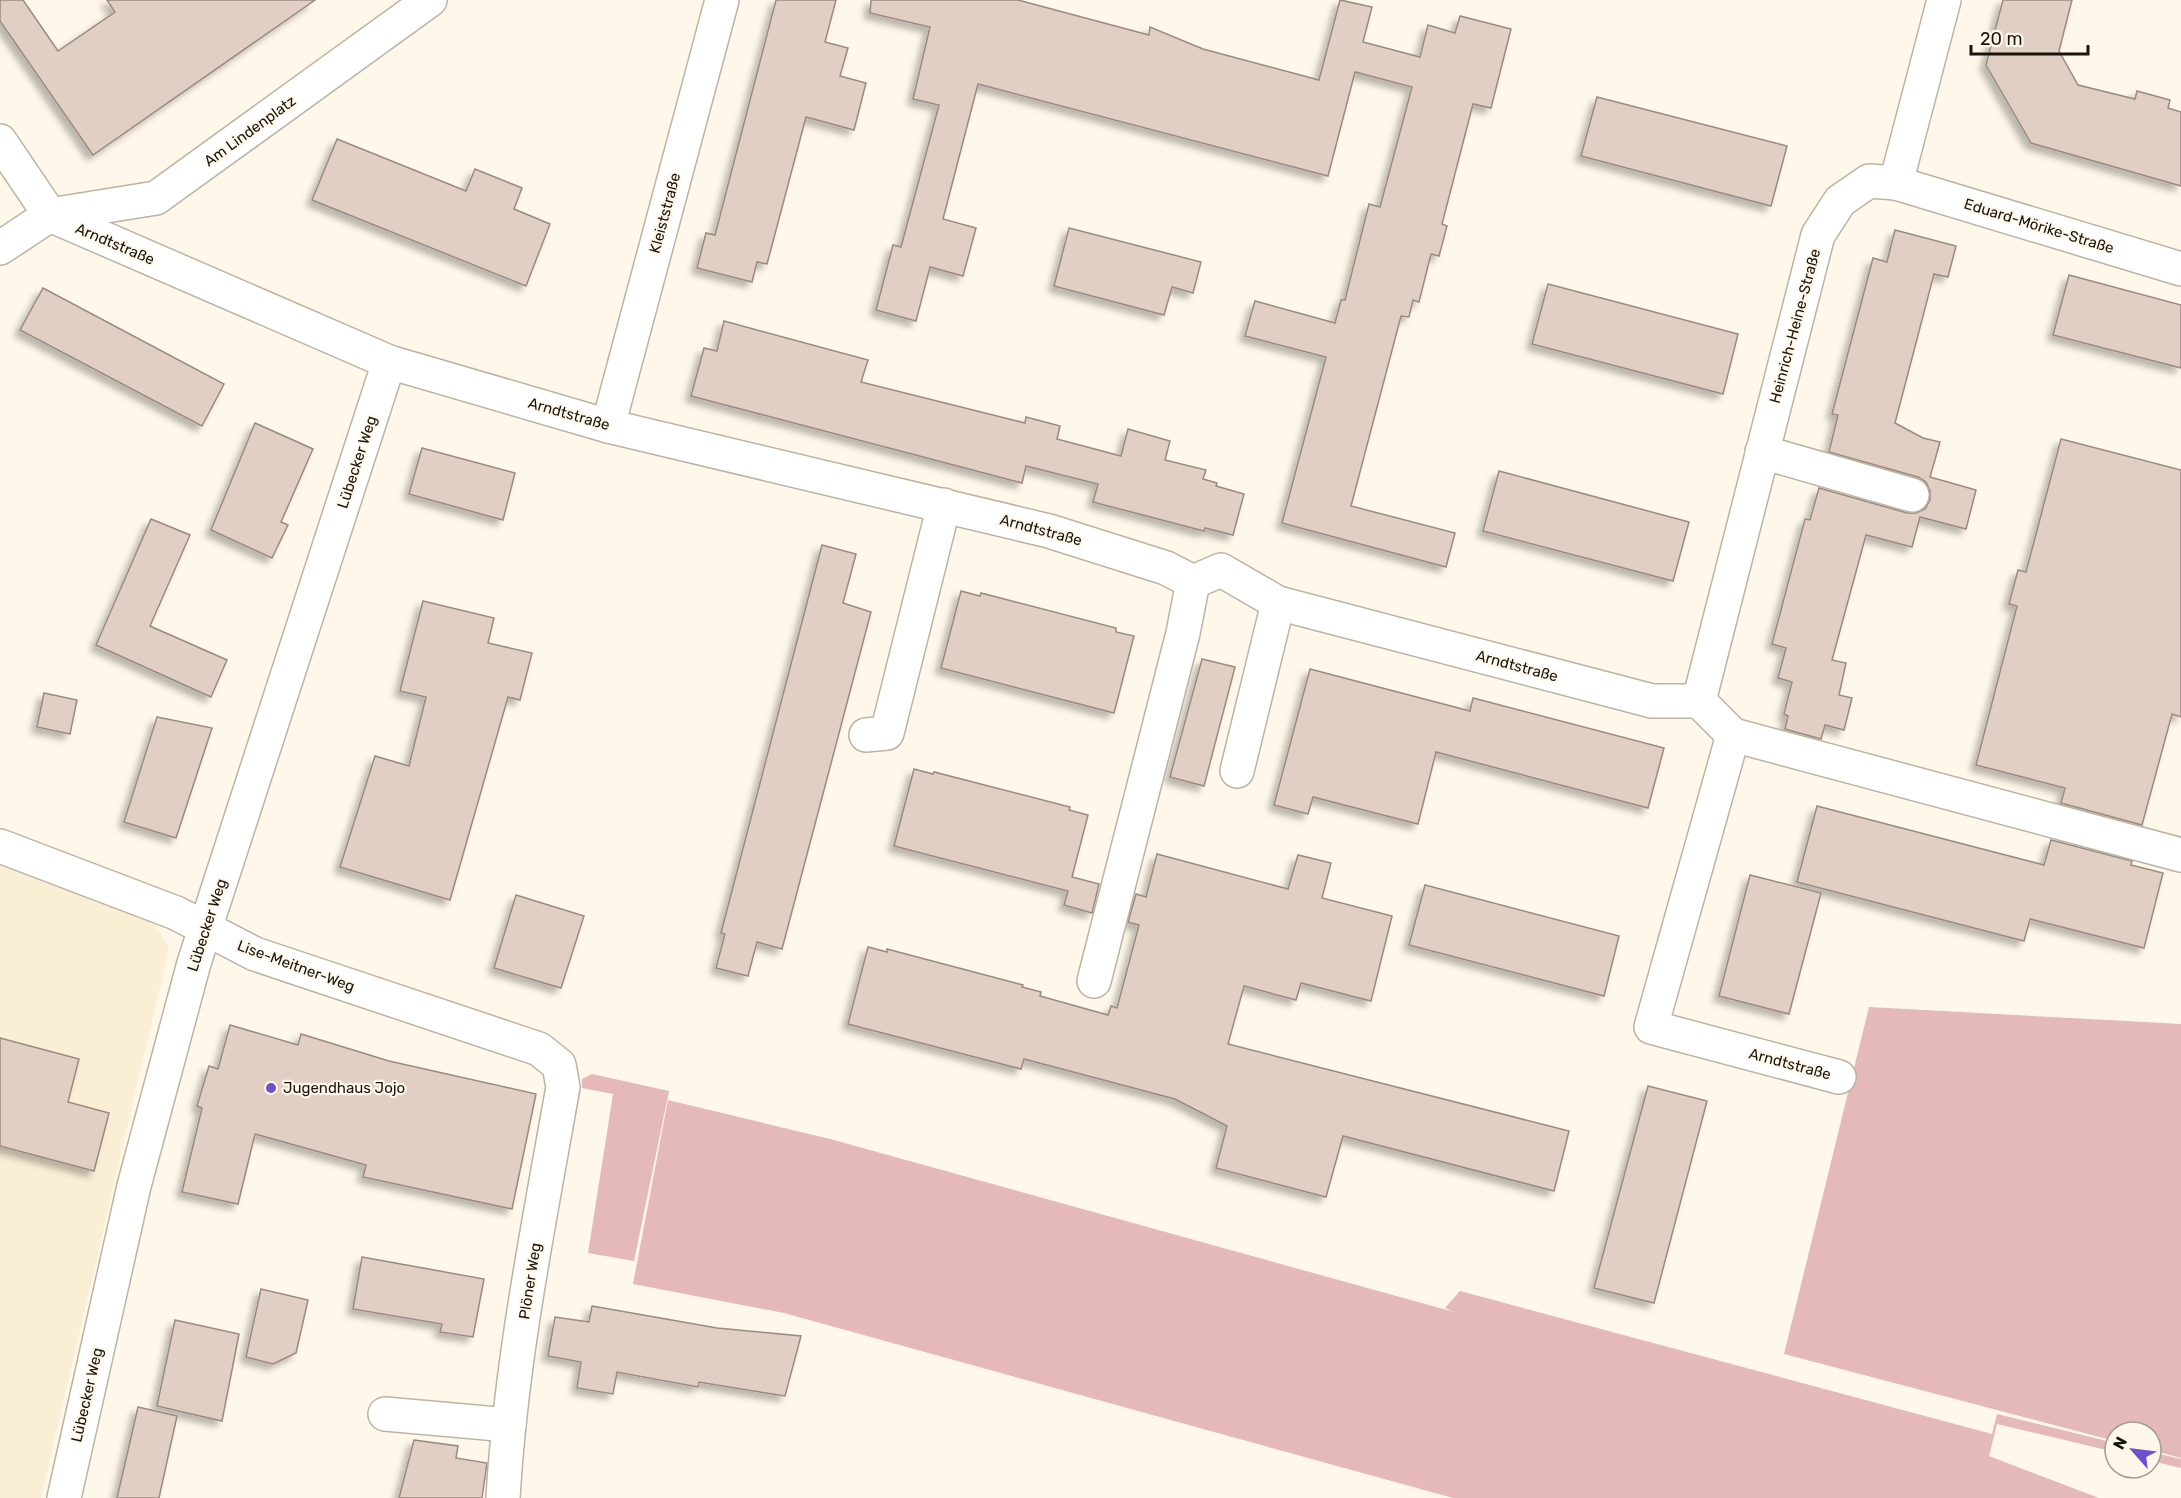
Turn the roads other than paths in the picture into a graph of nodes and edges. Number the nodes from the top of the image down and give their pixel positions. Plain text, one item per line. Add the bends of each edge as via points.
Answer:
1 (430, 0) edge
2 (722, 0) edge
3 (1944, 0) edge
4 (0, 141) edge
5 (1896, 183) junction
6 (50, 215) junction
7 (0, 248) edge
8 (2181, 269) edge
9 (389, 362) junction
10 (608, 426) junction
11 (1762, 452) junction
12 (1912, 495) dead end
13 (944, 505) junction
14 (1193, 582) junction
15 (1278, 603) junction
16 (1699, 701) junction
17 (866, 735) dead end
18 (1733, 735) junction
19 (1237, 771) dead end
20 (0, 846) edge
21 (2181, 855) edge
22 (205, 930) junction
23 (1094, 981) dead end
24 (559, 1065) joint
25 (1839, 1077) dead end
26 (384, 1414) dead end
27 (509, 1425) junction
28 (64, 1498) edge
29 (503, 1498) edge

1 - 6 street, Am Lindenplatz via 156,198
2 - 10 street, Kleiststraße
3 - 5 street
4 - 6 street
5 - 8 street, Eduard-Mörike-Straße
5 - 11 street, Heinrich-Heine-Straße via 1869,181 1840,201 1818,235
6 - 7 street
6 - 9 street, Arndtstraße
9 - 10 street, Arndtstraße
9 - 22 street, Lübecker Weg
10 - 13 street, Arndtstraße
11 - 12 street
11 - 16 street, Heinrich-Heine-Straße
13 - 14 street, Arndtstraße via 1049,531 1167,568
13 - 17 street via 887,733
14 - 15 street, Arndtstraße via 1221,570
14 - 23 street via 1181,644
15 - 16 street, Arndtstraße via 1652,701
15 - 19 street
16 - 18 street
18 - 21 street
18 - 25 street, Arndtstraße via 1651,1027
20 - 22 street, Lise-Meitner-Weg via 176,913
22 - 24 street, Lise-Meitner-Weg via 255,954 539,1049
22 - 28 street, Lübecker Weg via 134,1186
24 - 27 street, Plöner Weg via 563,1087
26 - 27 street
27 - 29 street, Plöner Weg

